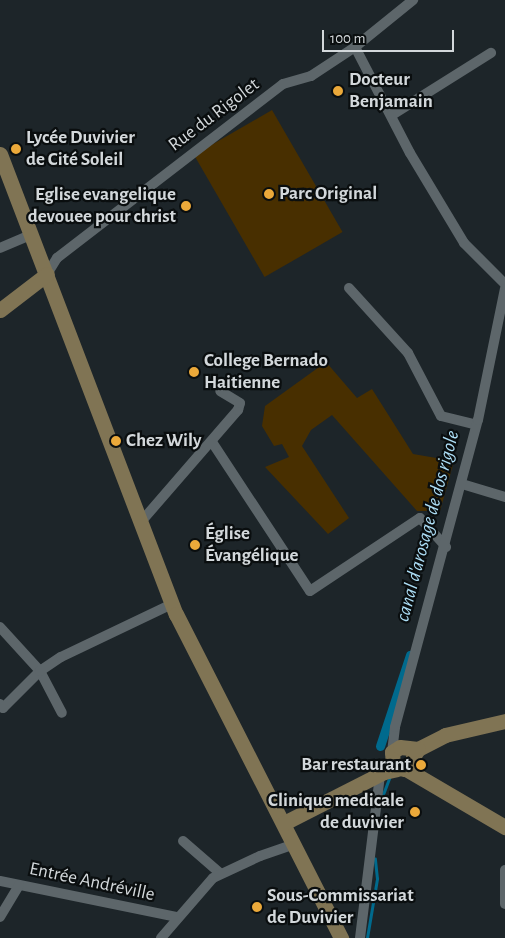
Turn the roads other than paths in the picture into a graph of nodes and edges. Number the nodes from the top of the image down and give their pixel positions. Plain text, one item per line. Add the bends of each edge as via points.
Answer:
1 (413, 0) edge
2 (354, 48) junction
3 (491, 53) dead end
4 (392, 115) junction
5 (0, 154) edge
6 (31, 235) junction
7 (0, 248) edge
8 (47, 274) junction
9 (505, 284) edge
10 (349, 288) dead end
11 (505, 289) edge
12 (0, 310) edge
13 (220, 391) dead end
14 (476, 425) junction
15 (212, 442) junction
16 (462, 484) junction
17 (505, 497) edge
18 (140, 523) junction
19 (446, 547) junction
20 (172, 604) junction
21 (0, 627) edge
22 (40, 671) junction
23 (0, 704) edge
24 (62, 713) dead end
25 (505, 721) edge
26 (403, 761) junction
27 (284, 823) junction
28 (505, 827) edge
29 (183, 841) dead end
30 (294, 844) junction
31 (505, 870) edge
32 (221, 874) junction
33 (0, 881) edge
34 (19, 885) junction
35 (505, 904) edge
36 (0, 917) edge
37 (177, 917) junction
38 (161, 938) edge
39 (342, 938) edge
40 (360, 938) edge

1 - 2 street, Rue du Rigolet
2 - 4 street
2 - 8 street, Rue du Rigolet via 311,76 283,84 58,258
3 - 4 street
4 - 9 street via 464,243
5 - 6 main road
6 - 7 street
6 - 8 main road
8 - 12 main road
8 - 18 main road
10 - 14 street via 408,353 441,416
11 - 14 street
13 - 15 street via 240,403
14 - 16 street
15 - 18 street
15 - 19 street via 310,591 420,518
16 - 17 street
16 - 19 street
18 - 20 main road
19 - 26 street via 395,728
20 - 22 street via 61,656
20 - 27 main road
21 - 22 street
22 - 23 street via 3,708
22 - 24 street
25 - 26 main road via 445,735
26 - 27 main road
26 - 28 main road
26 - 40 street
27 - 30 main road
29 - 32 street
30 - 32 street
30 - 39 main road
31 - 35 street
32 - 37 street via 213,878
33 - 34 street, Entrée Andréville
34 - 36 street
34 - 37 street, Entrée Andréville
37 - 38 street

